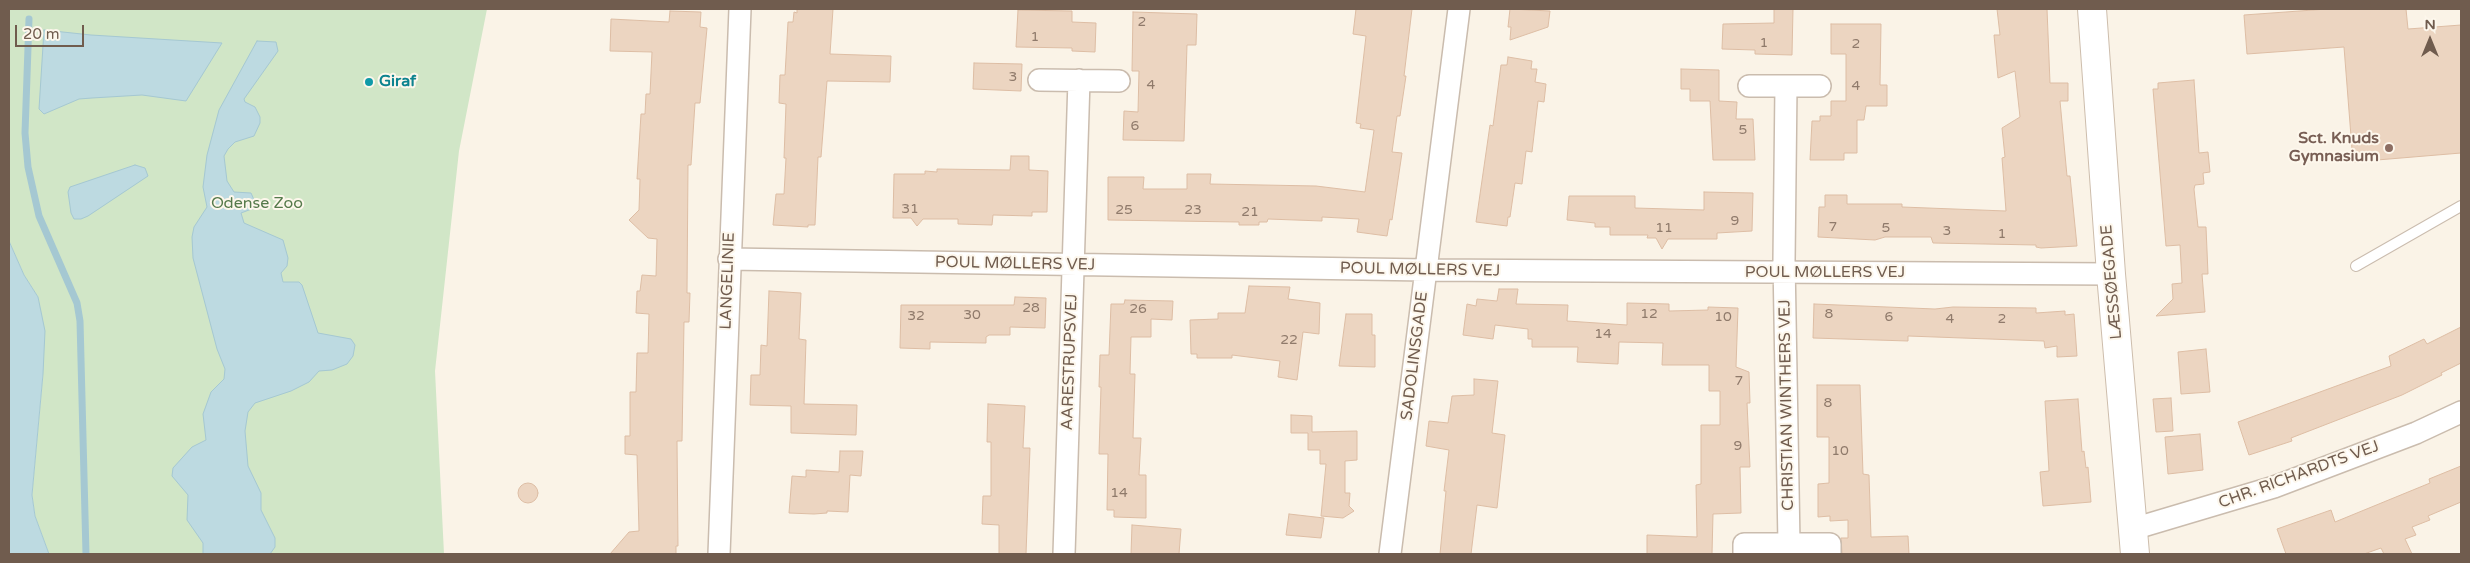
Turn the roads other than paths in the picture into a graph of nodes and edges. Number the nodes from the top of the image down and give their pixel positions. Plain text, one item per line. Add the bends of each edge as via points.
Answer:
1 (740, 9) edge
2 (1459, 9) edge
3 (2092, 9) edge
4 (1039, 80) dead end
5 (1079, 80) junction
6 (1119, 81) dead end
7 (1749, 86) dead end
8 (1786, 86) junction
9 (1820, 86) dead end
10 (2461, 206) edge
11 (729, 259) junction
12 (1073, 264) junction
13 (2356, 266) dead end
14 (1426, 270) junction
15 (1784, 273) junction
16 (2111, 274) junction
17 (2461, 412) edge
18 (2134, 541) edge
19 (1789, 544) junction
20 (719, 554) edge
21 (1064, 554) edge
22 (1390, 554) edge
23 (1744, 554) edge
24 (1830, 554) edge

1 - 11 street, LANGELINIE
2 - 14 street, SADOLINSGADE
3 - 16 street, LÆSSØEGADE
4 - 5 street
5 - 6 street
5 - 12 street, AARESTRUPSVEJ
7 - 8 street
8 - 9 street
8 - 15 street, CHRISTIAN WINTHERS VEJ
10 - 13 lane
11 - 12 street, POUL MØLLERS VEJ
11 - 20 street, LANGELINIE
12 - 14 street, POUL MØLLERS VEJ
12 - 21 street, AARESTRUPSVEJ
14 - 15 street, POUL MØLLERS VEJ
14 - 22 street, SADOLINSGADE
15 - 16 street, POUL MØLLERS VEJ
15 - 19 street, CHRISTIAN WINTHERS VEJ
16 - 18 street, LÆSSØEGADE
17 - 18 street, CHR. RICHARDTS VEJ via 2416,433
19 - 23 street via 1744,544
19 - 24 street via 1830,544

